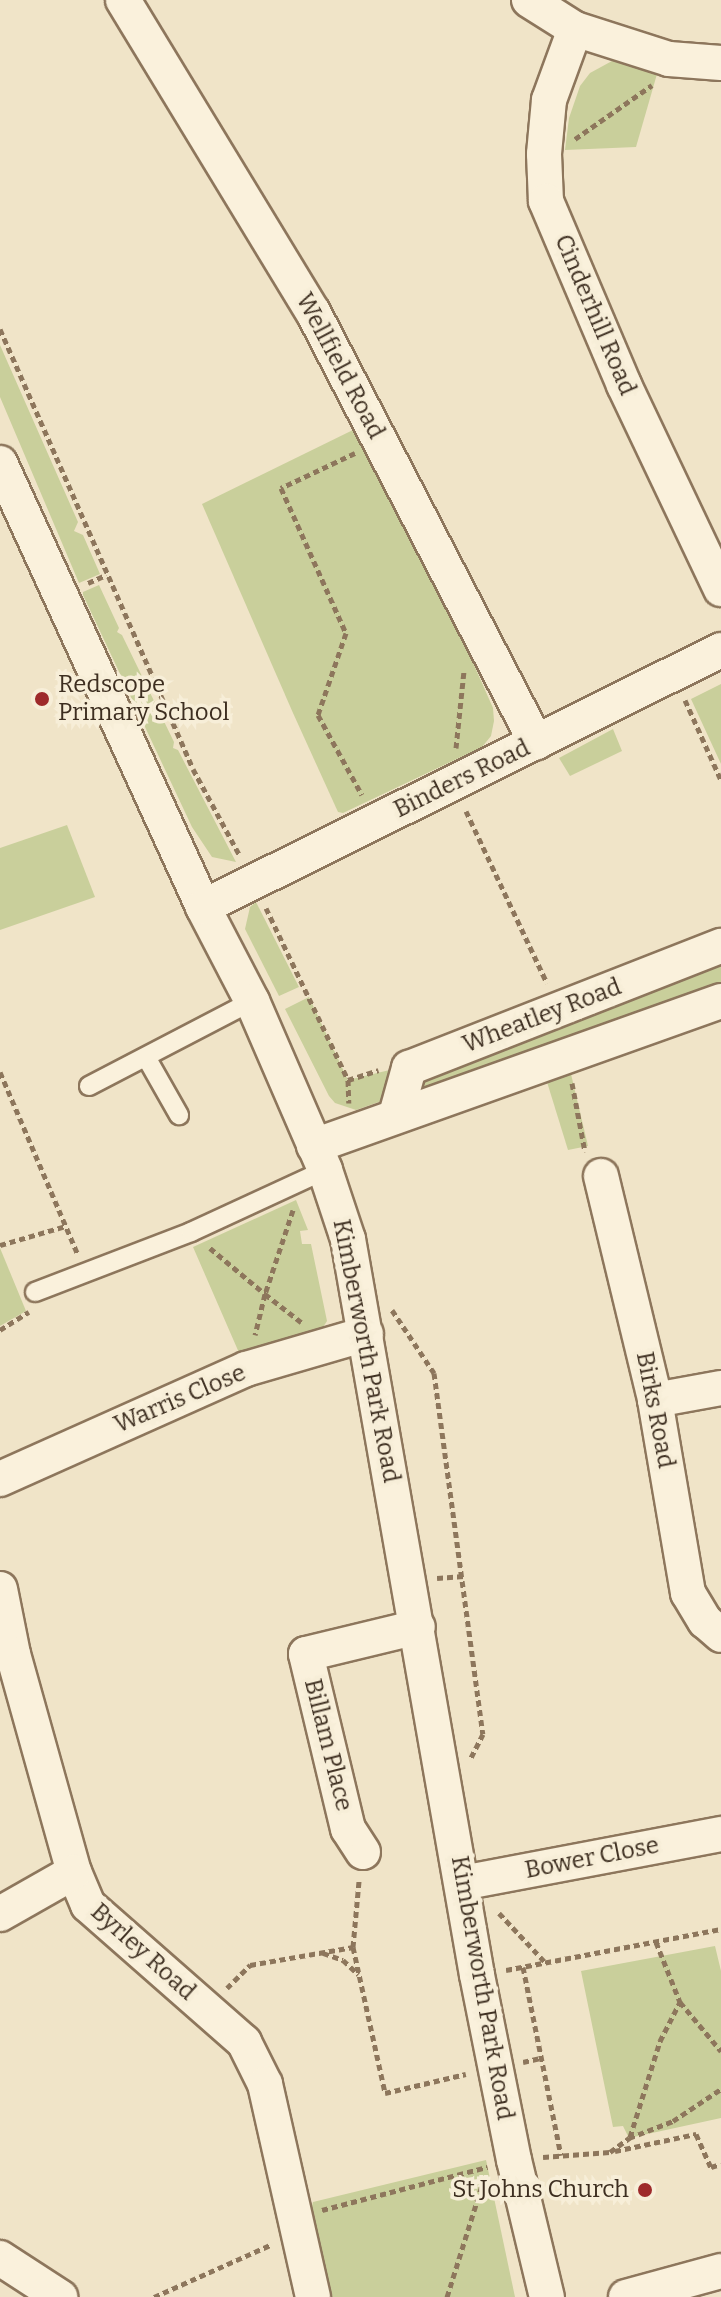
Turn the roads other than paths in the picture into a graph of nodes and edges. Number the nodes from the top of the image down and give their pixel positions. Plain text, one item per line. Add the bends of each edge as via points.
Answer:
1 (123, 0) edge
2 (529, 0) edge
3 (575, 29) junction
4 (721, 63) edge
5 (1, 466) edge
6 (721, 589) edge
7 (721, 650) edge
8 (536, 743) junction
9 (203, 907) junction
10 (721, 946) edge
11 (252, 1001) junction
12 (721, 1001) edge
13 (146, 1057) junction
14 (89, 1086) dead end
15 (179, 1115) dead end
16 (396, 1115) junction
17 (314, 1165) junction
18 (601, 1176) road end
19 (35, 1292) road end
20 (366, 1334) junction
21 (721, 1388) edge
22 (655, 1400) junction
23 (0, 1479) edge
24 (0, 1589) edge
25 (418, 1627) junction
26 (721, 1635) edge
27 (721, 1834) edge
28 (363, 1852) road end
29 (74, 1872) junction
30 (462, 1883) junction
31 (0, 1914) edge
32 (0, 2258) edge
33 (721, 2271) edge
34 (60, 2297) edge
35 (313, 2297) edge
36 (547, 2297) edge
37 (626, 2297) edge

1 - 8 street, Wellfield Road via 313,312
2 - 3 street
3 - 4 street via 664,57
3 - 6 street, Cinderhill Road via 549,100 546,201 624,385
5 - 9 street, Kimberworth Park Road
7 - 8 street, Binders Road
8 - 9 street, Binders Road
9 - 11 street, Kimberworth Park Road
10 - 16 street, Wheatley Road via 409,1068
11 - 13 lane
11 - 17 street, Kimberworth Park Road
12 - 16 street, Wheatley Road
13 - 14 lane
13 - 15 lane
16 - 17 street, Wheatley Road
17 - 19 lane via 191,1232
17 - 20 street, Kimberworth Park Road via 348,1239
18 - 22 street, Birks Road
20 - 23 street, Warris Close via 246,1369
20 - 25 street, Kimberworth Park Road
21 - 22 street
22 - 26 street, Birks Road via 688,1593
24 - 29 street, Byrley Road
25 - 28 street, Billam Place via 306,1654 348,1829
25 - 30 street, Kimberworth Park Road
27 - 30 street, Bower Close
29 - 31 street
29 - 35 street, Byrley Road via 88,1905 244,2042 265,2084
30 - 36 street, Kimberworth Park Road via 495,2068 501,2164
32 - 34 street
33 - 37 street

